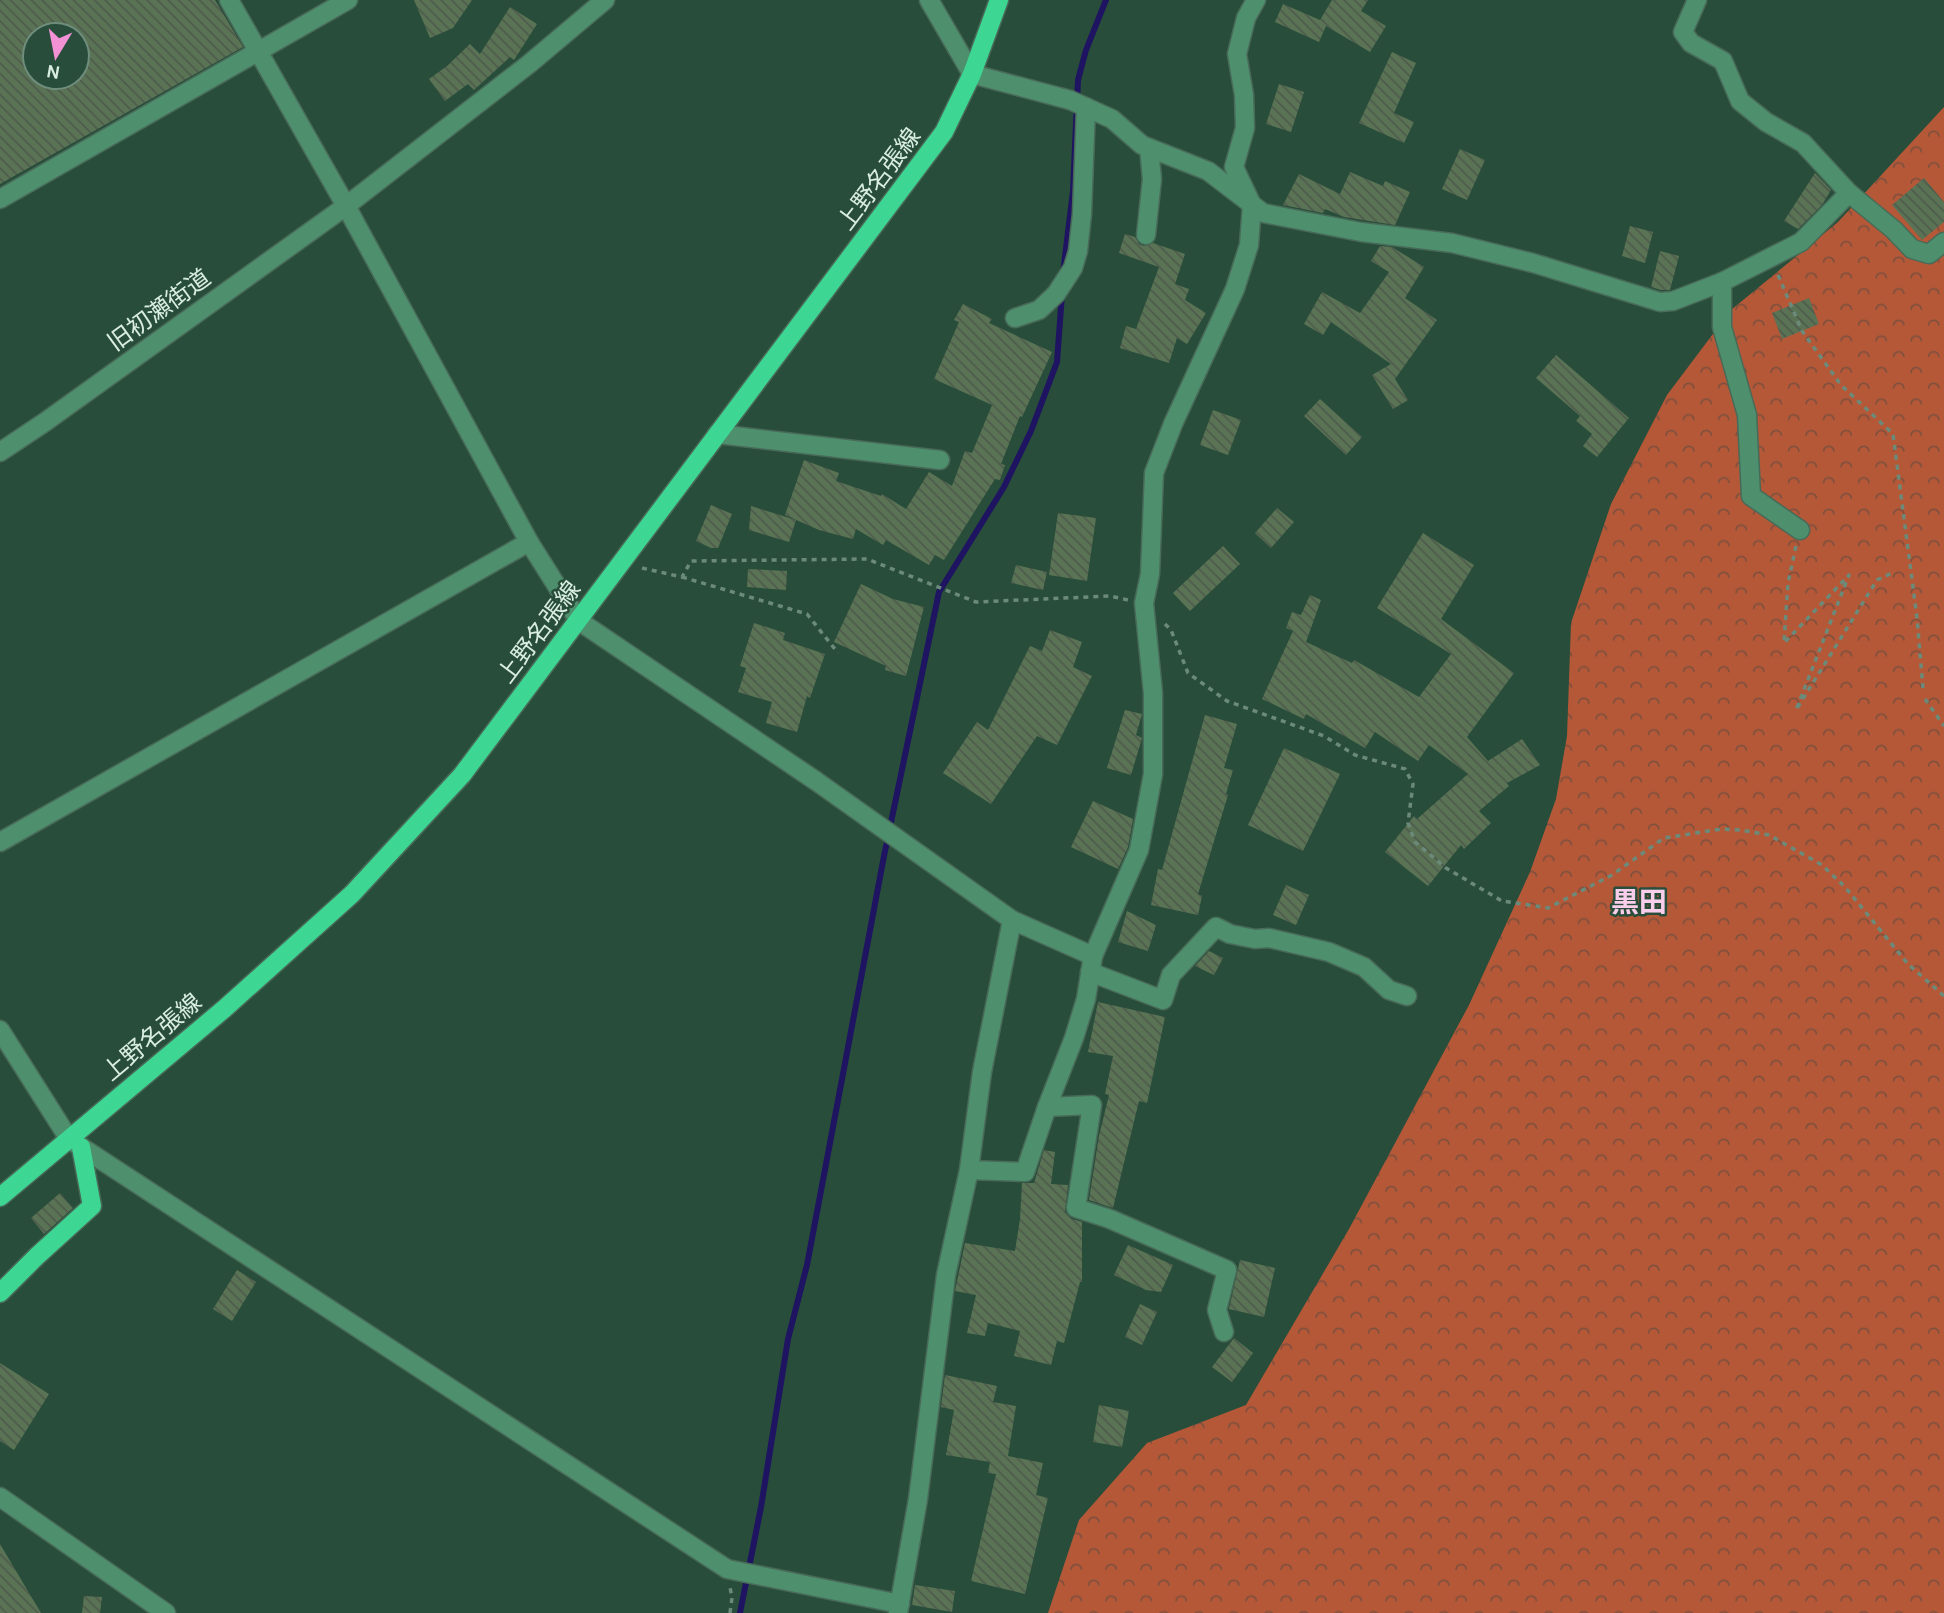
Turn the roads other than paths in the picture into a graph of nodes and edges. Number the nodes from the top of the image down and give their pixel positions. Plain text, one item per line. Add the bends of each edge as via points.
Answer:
1 (229, 0) edge
2 (348, 0) edge
3 (605, 0) edge
4 (929, 0) edge
5 (999, 0) edge
6 (1256, 0) edge
7 (1697, 0) edge
8 (257, 51) junction
9 (972, 74) junction
10 (1086, 107) junction
11 (1149, 148) junction
12 (1849, 193) junction
13 (0, 199) edge
14 (1252, 205) junction
15 (346, 206) junction
16 (1146, 235) dead end
17 (1944, 242) edge
18 (1722, 282) junction
19 (1016, 318) dead end
20 (717, 434) junction
21 (0, 452) edge
22 (940, 460) dead end
23 (1800, 530) road end
24 (529, 542) junction
25 (579, 621) junction
26 (0, 842) edge
27 (1012, 920) junction
28 (1092, 964) junction
29 (1407, 996) dead end
30 (0, 1030) edge
31 (1047, 1107) junction
32 (75, 1143) junction
33 (969, 1170) junction
34 (0, 1197) edge
35 (0, 1293) edge
36 (1223, 1332) dead end
37 (0, 1497) edge
38 (899, 1609) edge
39 (166, 1613) edge

1 - 8 street
2 - 8 street
3 - 15 street, 旧初瀬街道
4 - 9 street
5 - 9 main road, 上野名張線
6 - 14 street via 1237,54 1245,128 1234,167
7 - 12 street via 1683,32 1691,43 1723,61 1740,101 1803,143
8 - 13 street
8 - 15 street
9 - 10 street
9 - 20 main road, 上野名張線 via 944,132
10 - 11 street via 1112,119
10 - 19 street via 1082,214 1073,268 1039,310
11 - 14 street via 1208,171
11 - 16 street via 1152,179
12 - 17 street via 1912,249 1929,254
12 - 18 street via 1801,242
14 - 18 street via 1263,213 1349,230 1452,243 1660,302
14 - 28 street via 1250,245 1235,289 1154,473 1150,574 1144,603 1153,692 1153,774 1139,850
15 - 21 street, 旧初瀬街道
15 - 24 street
18 - 23 street via 1721,327 1746,415 1751,496
20 - 22 street
20 - 25 main road, 上野名張線
24 - 25 street
24 - 26 street
25 - 27 street
25 - 32 main road, 上野名張線 via 462,775 352,894
27 - 28 street
27 - 33 street via 982,1072
28 - 29 street via 1163,1000 1171,975 1216,927 1230,934 1329,952 1364,967 1389,990
28 - 31 street via 1074,1038
30 - 32 street
31 - 33 street via 1025,1172
31 - 36 street via 1092,1105 1076,1208 1227,1270 1217,1310
32 - 34 main road, 上野名張線
32 - 35 main road via 92,1206
32 - 38 street via 727,1569
33 - 38 street via 946,1275
37 - 39 street

